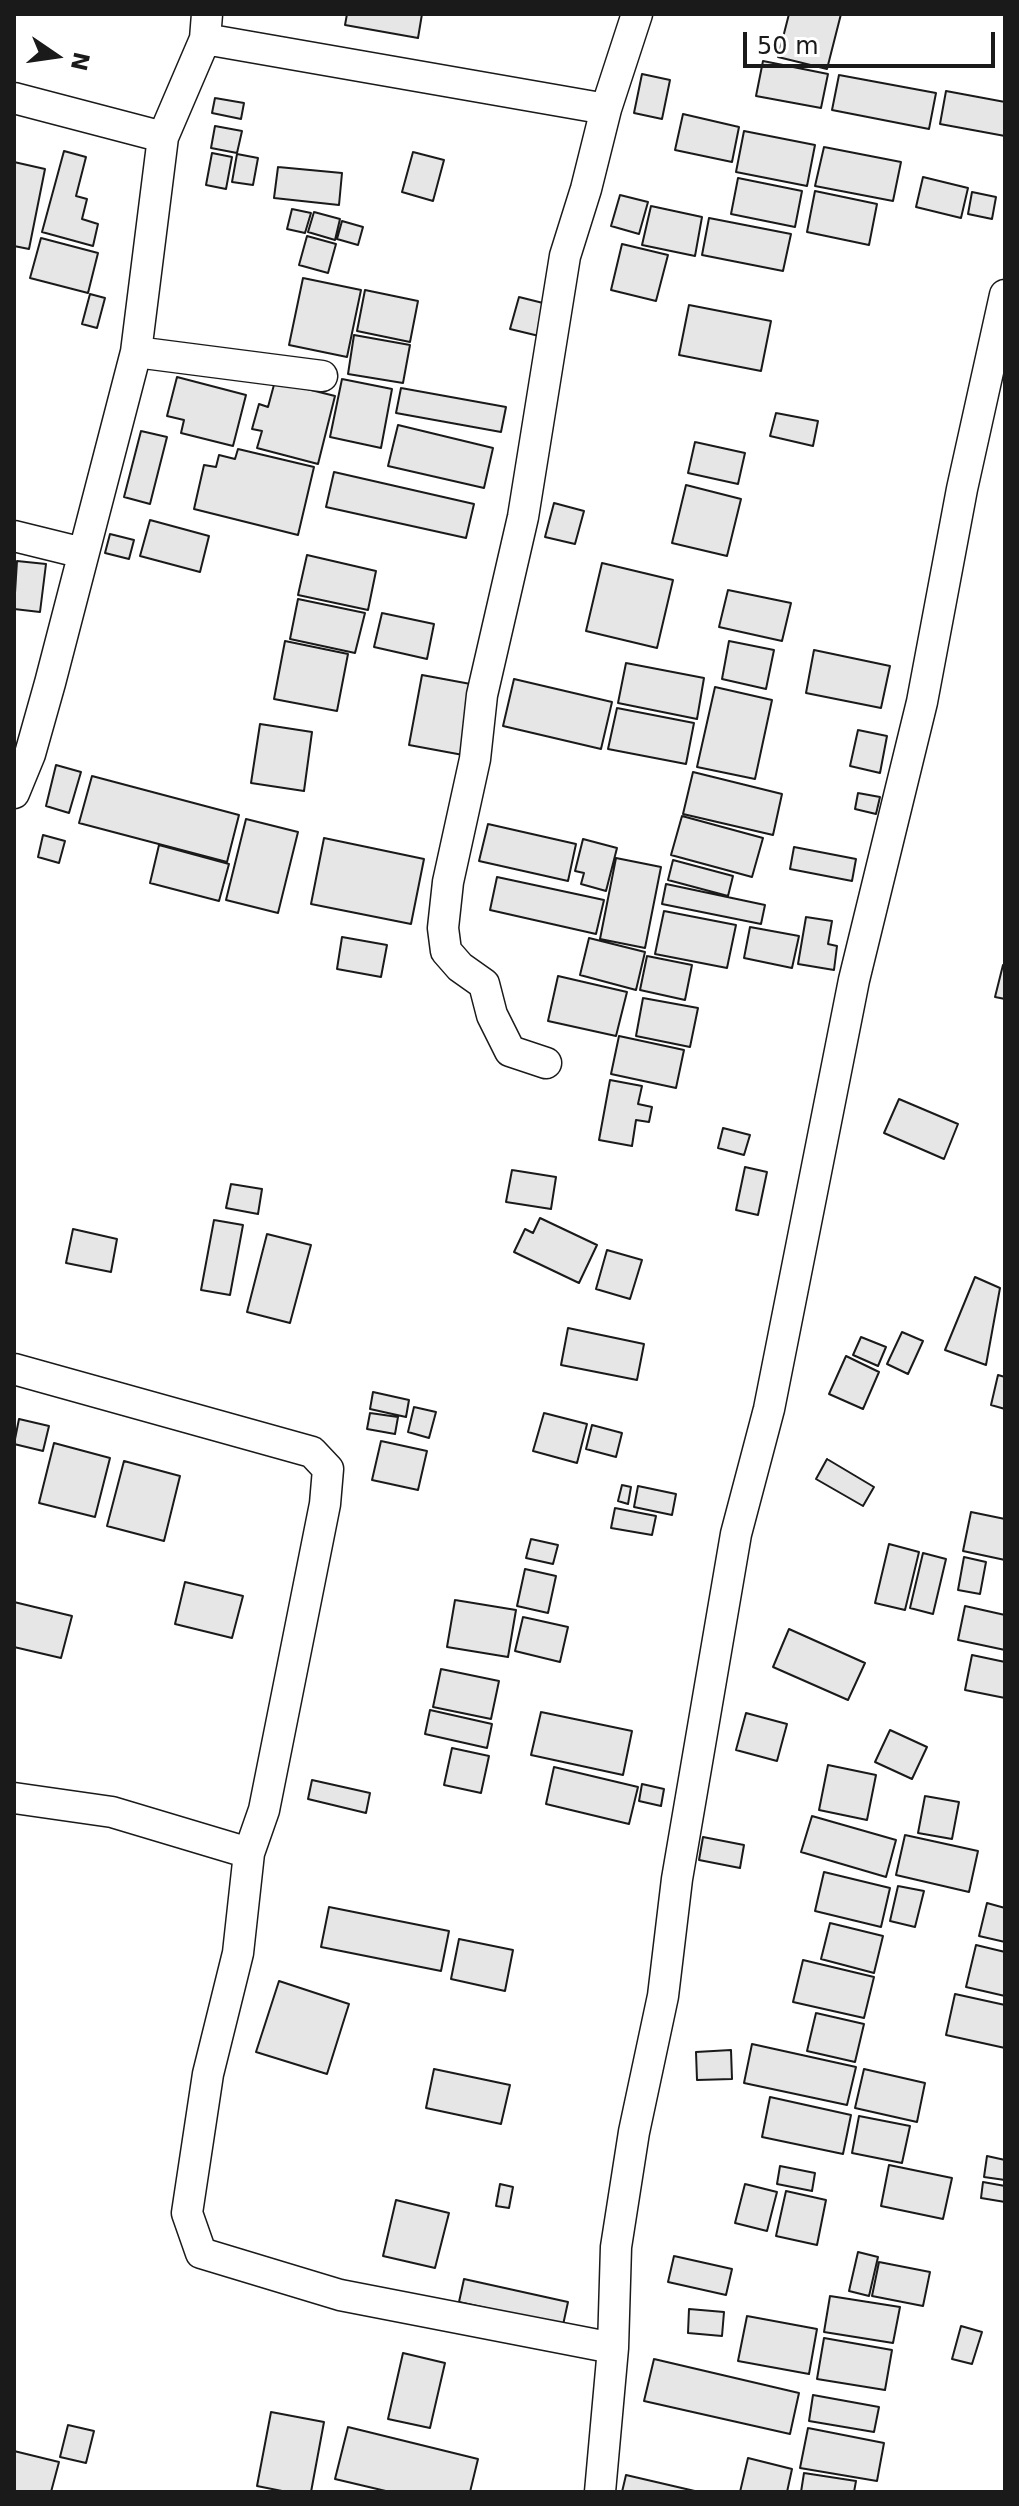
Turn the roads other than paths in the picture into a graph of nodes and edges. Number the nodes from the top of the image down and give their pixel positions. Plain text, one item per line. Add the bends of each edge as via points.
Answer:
1 (637, 14) edge
2 (206, 27) edge
3 (14, 98) edge
4 (606, 109) junction
5 (163, 137) junction
6 (1005, 295) edge
7 (136, 352) junction
8 (322, 376) dead end
9 (14, 536) edge
10 (83, 553) junction
11 (14, 793) edge
12 (546, 1063) dead end
13 (14, 1369) edge
14 (14, 1798) edge
15 (249, 1853) junction
16 (613, 2348) junction
17 (600, 2492) edge

1 - 4 street
2 - 4 street
2 - 5 street
3 - 5 street
4 - 12 street via 565,256 523,517 482,695 443,928 446,951 484,984 510,1051
5 - 7 street
6 - 16 street via 922,702 854,980 769,1409 736,1534 677,1879 663,1996 616,2247
7 - 8 street
7 - 10 street
9 - 10 street
10 - 11 street via 34,740
13 - 15 street via 312,1452 328,1469 264,1810
14 - 15 street via 112,1812
15 - 16 street via 238,1953 208,2074 187,2213 201,2253 340,2295
16 - 17 street

